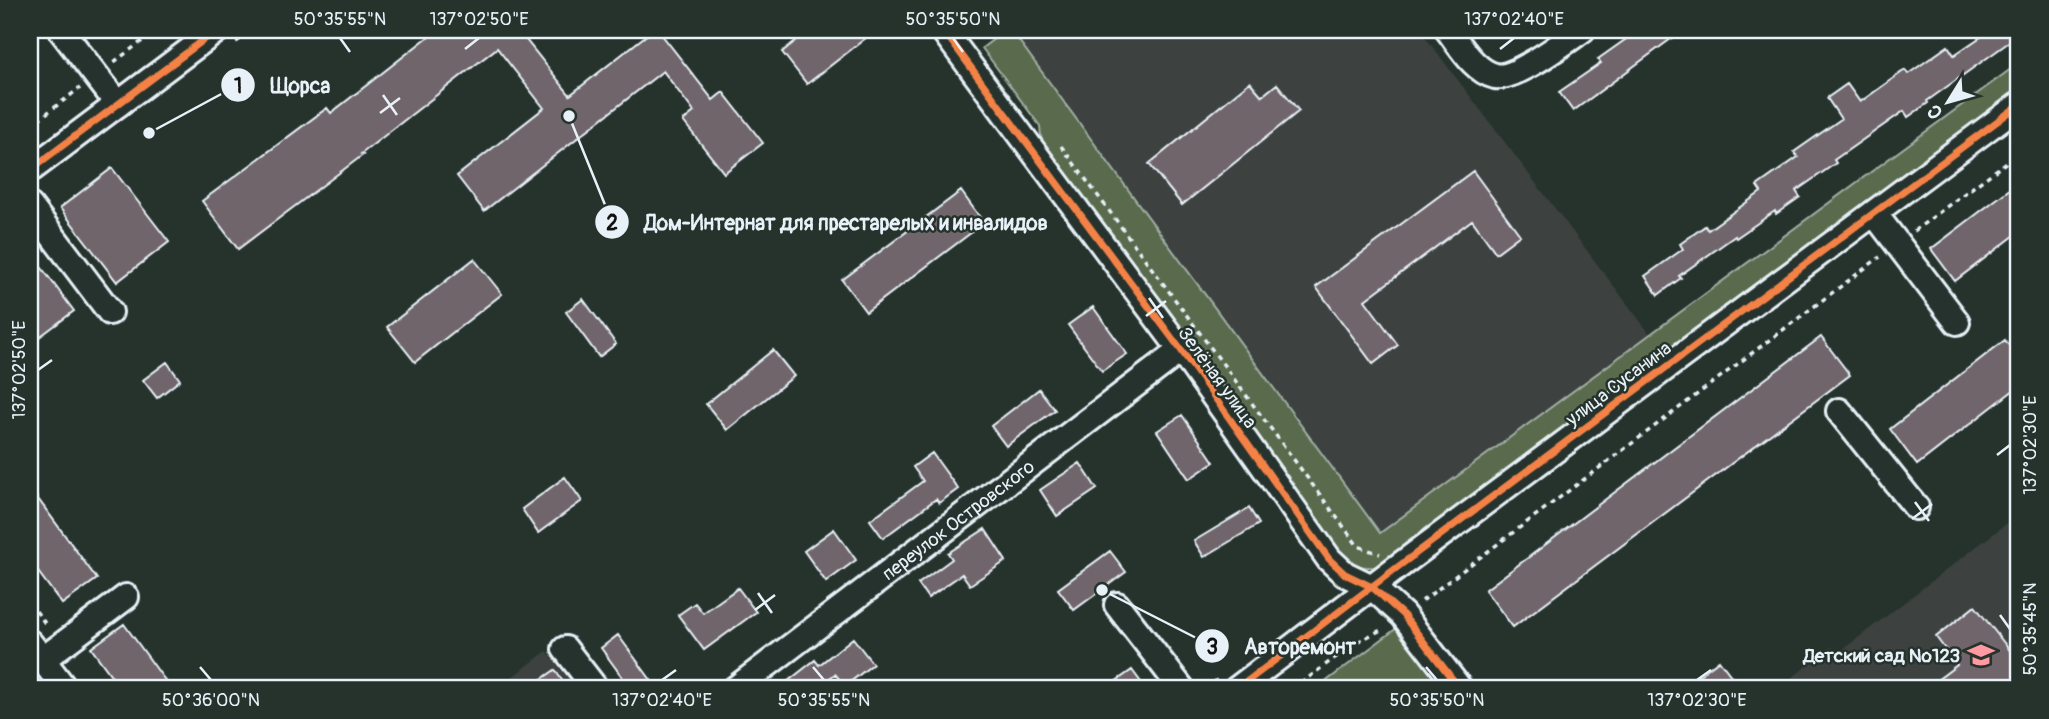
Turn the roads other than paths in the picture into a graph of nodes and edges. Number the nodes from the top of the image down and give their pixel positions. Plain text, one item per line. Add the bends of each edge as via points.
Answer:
1 (61, 30) edge
2 (216, 30) edge
3 (943, 30) edge
4 (1448, 30) edge
5 (1582, 30) edge
6 (118, 104) junction
7 (2019, 105) edge
8 (30, 170) edge
9 (30, 206) edge
10 (1874, 212) junction
11 (110, 312) dead end
12 (1957, 322) dead end
13 (1181, 350) junction
14 (1839, 411) dead end
15 (1916, 507) dead end
16 (1372, 587) junction
17 (127, 597) dead end
18 (1117, 605) dead end
19 (565, 649) dead end
20 (36, 651) edge
21 (65, 689) edge
22 (596, 689) edge
23 (735, 689) edge
24 (1182, 689) edge
25 (1237, 689) edge
26 (1460, 689) edge

1 - 6 street
2 - 6 street
3 - 13 street, Зелёная улица
4 - 5 street via 1472,61 1497,77 1514,74
6 - 8 street
7 - 10 street, улица Сусанина
9 - 11 street
10 - 12 street
10 - 16 street, улица Сусанина
13 - 16 street, Зелёная улица via 1329,559 1345,574
13 - 23 street, переулок Островского
14 - 15 street
16 - 25 street, улица Сусанина
16 - 26 street, Зелёная улица via 1404,615
17 - 20 street
18 - 24 street
19 - 22 street
20 - 21 street

